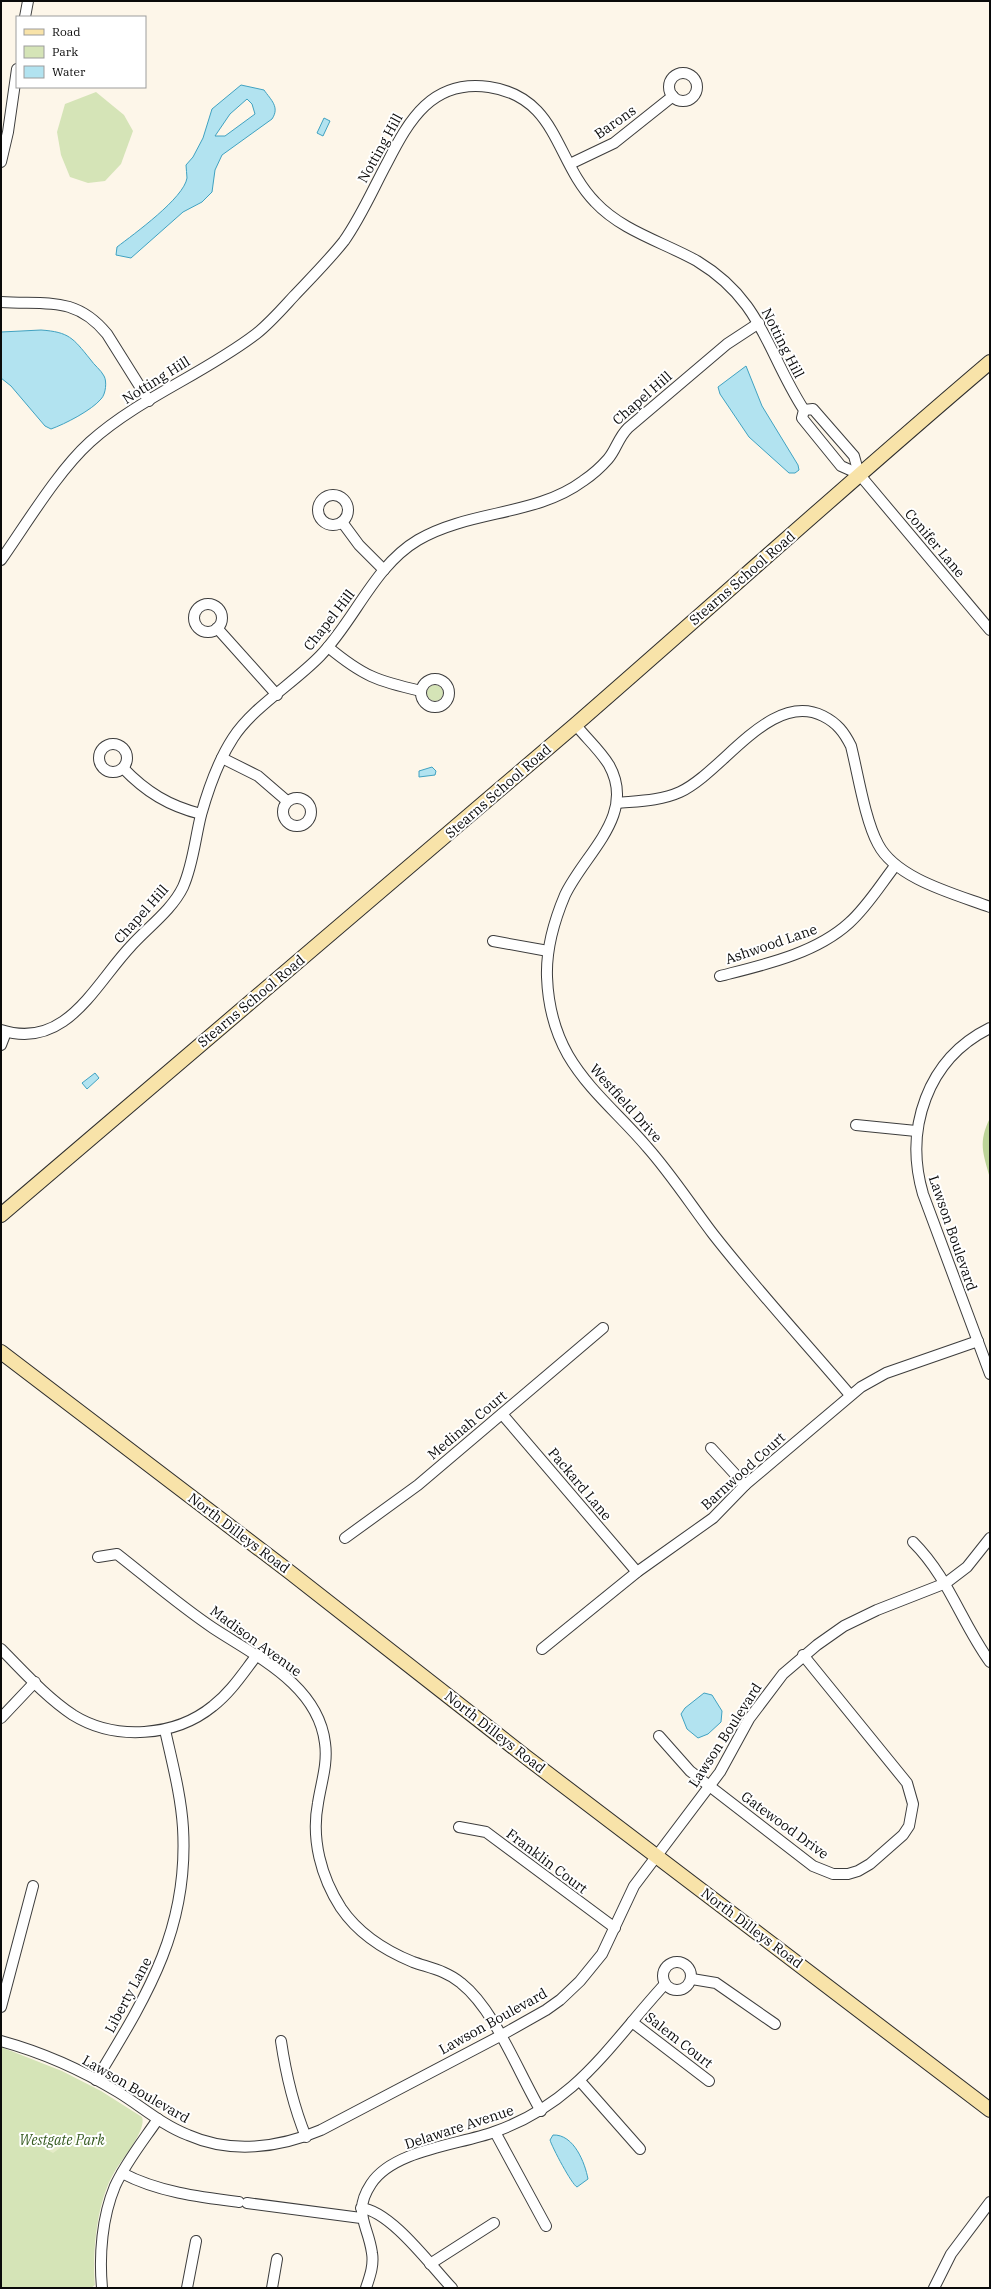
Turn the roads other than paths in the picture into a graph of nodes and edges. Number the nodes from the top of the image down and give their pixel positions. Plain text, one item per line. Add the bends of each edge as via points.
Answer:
1 (28, 1) edge
2 (25, 16) edge
3 (16, 76) edge
4 (672, 96) dead end
5 (1, 162) edge
6 (570, 164) junction
7 (1, 302) edge
8 (759, 323) junction
9 (990, 362) edge
10 (149, 401) junction
11 (804, 410) junction
12 (859, 474) junction
13 (342, 522) dead end
14 (1, 560) edge
15 (384, 570) junction
16 (218, 628) dead end
17 (990, 630) edge
18 (328, 647) junction
19 (421, 691) dead end
20 (277, 695) junction
21 (575, 724) junction
22 (222, 758) junction
23 (123, 768) dead end
24 (287, 801) dead end
25 (617, 803) junction
26 (201, 814) junction
27 (896, 866) junction
28 (990, 907) edge
29 (493, 941) dead end
30 (548, 951) junction
31 (720, 976) dead end
32 (990, 1028) edge
33 (3, 1031) edge
34 (1, 1045) edge
35 (856, 1125) dead end
36 (916, 1131) junction
37 (1, 1215) edge
38 (603, 1328) dead end
39 (978, 1341) junction
40 (1, 1352) edge
41 (990, 1374) edge
42 (850, 1395) junction
43 (502, 1414) junction
44 (711, 1448) dead end
45 (745, 1485) junction
46 (345, 1538) dead end
47 (990, 1538) edge
48 (913, 1542) dead end
49 (98, 1557) dead end
50 (636, 1572) junction
51 (946, 1584) junction
52 (1, 1649) edge
53 (542, 1649) dead end
54 (803, 1655) junction
55 (257, 1656) junction
56 (990, 1662) edge
57 (35, 1682) junction
58 (1, 1718) edge
59 (165, 1730) junction
60 (659, 1736) dead end
61 (709, 1786) junction
62 (459, 1827) dead end
63 (656, 1855) junction
64 (33, 1886) dead end
65 (615, 1928) junction
66 (692, 1979) junction
67 (665, 1984) junction
68 (1, 2007) edge
69 (632, 2022) junction
70 (775, 2024) dead end
71 (500, 2036) junction
72 (1, 2040) edge
73 (281, 2042) dead end
74 (96, 2080) junction
75 (580, 2081) junction
76 (709, 2081) dead end
77 (990, 2110) edge
78 (541, 2111) junction
79 (158, 2119) junction
80 (496, 2132) junction
81 (306, 2137) junction
82 (640, 2149) dead end
83 (122, 2173) junction
84 (990, 2202) edge
85 (361, 2213) junction
86 (494, 2223) dead end
87 (546, 2226) dead end
88 (196, 2241) dead end
89 (277, 2259) dead end
90 (430, 2264) junction
91 (102, 2288) edge
92 (187, 2288) edge
93 (272, 2288) edge
94 (366, 2288) edge
95 (452, 2288) edge
96 (934, 2288) edge

1 - 2 street
3 - 5 street
4 - 6 street, Barons via 614,143
6 - 8 street, Notting Hill via 586,191 606,212 622,224 708,268 736,291
6 - 10 street, Notting Hill via 549,123 534,106 512,94 480,86 458,89 433,100 422,107 408,124 356,222 343,241 271,321 243,343
7 - 10 street via 57,303 85,314 99,324 107,334
8 - 11 street, Notting Hill via 789,387
8 - 15 street, Chapel Hill via 726,344 628,428 619,437 608,459 582,482 544,500 428,534 405,549
9 - 12 main road, Stearns School Road
10 - 14 street, Notting Hill via 111,425 77,455
11 - 12 street, Notting Hill via 802,418 841,466
11 - 12 street via 813,409 854,456
12 - 17 street, Conifer Lane
12 - 21 main road, Stearns School Road
13 - 15 street via 358,545
15 - 18 street, Chapel Hill
16 - 20 street
18 - 19 street via 373,679
18 - 20 street, Chapel Hill
20 - 22 street, Chapel Hill via 241,728
21 - 25 street, Westfield Drive via 609,766 615,781
21 - 37 main road, Stearns School Road
22 - 24 street via 258,776
22 - 26 street, Chapel Hill
23 - 26 street via 156,798 183,810
25 - 27 street via 648,801 680,792 700,780 777,716 798,710 810,712 832,721 846,735 874,835 883,853
25 - 30 street, Westfield Drive via 610,826 566,895
26 - 33 street, Chapel Hill via 188,874 181,891 128,948 81,1007 66,1020 49,1029 29,1033
27 - 28 street via 917,878
27 - 31 street, Ashwood Lane via 850,922 828,938 803,950
29 - 30 street
30 - 42 street, Westfield Drive via 547,977 554,1019 559,1036 582,1077 646,1146 713,1234
32 - 36 street, Lawson Boulevard via 952,1056 940,1072 930,1087
33 - 34 street
35 - 36 street
36 - 39 street, Lawson Boulevard via 915,1151 921,1188
38 - 43 street, Medinah Court
39 - 41 street, Lawson Boulevard
39 - 42 street, Barnwood Court via 886,1373
40 - 63 main road, North Dilleys Road
42 - 45 street, Barnwood Court
43 - 46 street, Medinah Court via 418,1485
43 - 50 street, Packard Lane
44 - 45 street
45 - 50 street, Barnwood Court via 713,1518
47 - 51 street, Lawson Boulevard via 967,1567
48 - 51 street via 930,1559
49 - 55 street, Madison Avenue via 117,1554 213,1628
50 - 53 street, Barnwood Court
51 - 54 street, Lawson Boulevard via 877,1610 844,1626
51 - 56 street
52 - 57 street
54 - 61 street, Lawson Boulevard via 766,1695
54 - 61 street, Gatewood Drive via 907,1783 913,1814 903,1835 870,1864 858,1871 833,1874 813,1866
55 - 59 street via 226,1695 213,1707 199,1716
55 - 71 street, Madison Avenue via 297,1686 313,1706 318,1717 326,1745 326,1762 317,1804 316,1837 320,1860 330,1889 342,1909 369,1938 389,1951 448,1974 459,1981 486,2009
57 - 58 street
57 - 59 street via 74,1715 99,1727 130,1732
59 - 74 street, Liberty Lane via 182,1822 181,1890 173,1926 156,1976
60 - 61 street, Gatewood Drive via 690,1771
61 - 63 street, Lawson Boulevard
62 - 65 street, Franklin Court via 486,1832
63 - 65 street, Lawson Boulevard via 634,1886
63 - 77 main road, North Dilleys Road
64 - 68 street
65 - 71 street, Lawson Boulevard via 602,1954 580,1981 546,2010
66 - 67 street via 686,1988 678,1990 671,1989
66 - 67 street, Delaware Avenue via 690,1969 684,1964 674,1963 665,1969
66 - 70 street via 716,1983
67 - 69 street, Delaware Avenue
69 - 75 street, Delaware Avenue
69 - 76 street, Salem Court
71 - 78 street, Madison Avenue
71 - 81 street, Lawson Boulevard
72 - 74 street, Lawson Boulevard via 66,2065
73 - 81 street via 293,2104
74 - 79 street, Lawson Boulevard
75 - 78 street, Delaware Avenue
75 - 82 street
78 - 80 street, Delaware Avenue
79 - 81 street, Lawson Boulevard via 188,2136 230,2146 262,2147
79 - 83 street
80 - 85 street, Delaware Avenue via 428,2150 399,2162 374,2179 362,2202
80 - 87 street
83 - 85 street via 164,2190 243,2203
83 - 91 street via 115,2186 106,2221 100,2259
84 - 96 street via 951,2254
85 - 90 street via 368,2209 393,2223
85 - 94 street via 373,2266
86 - 90 street
88 - 92 street
89 - 93 street
90 - 95 street

